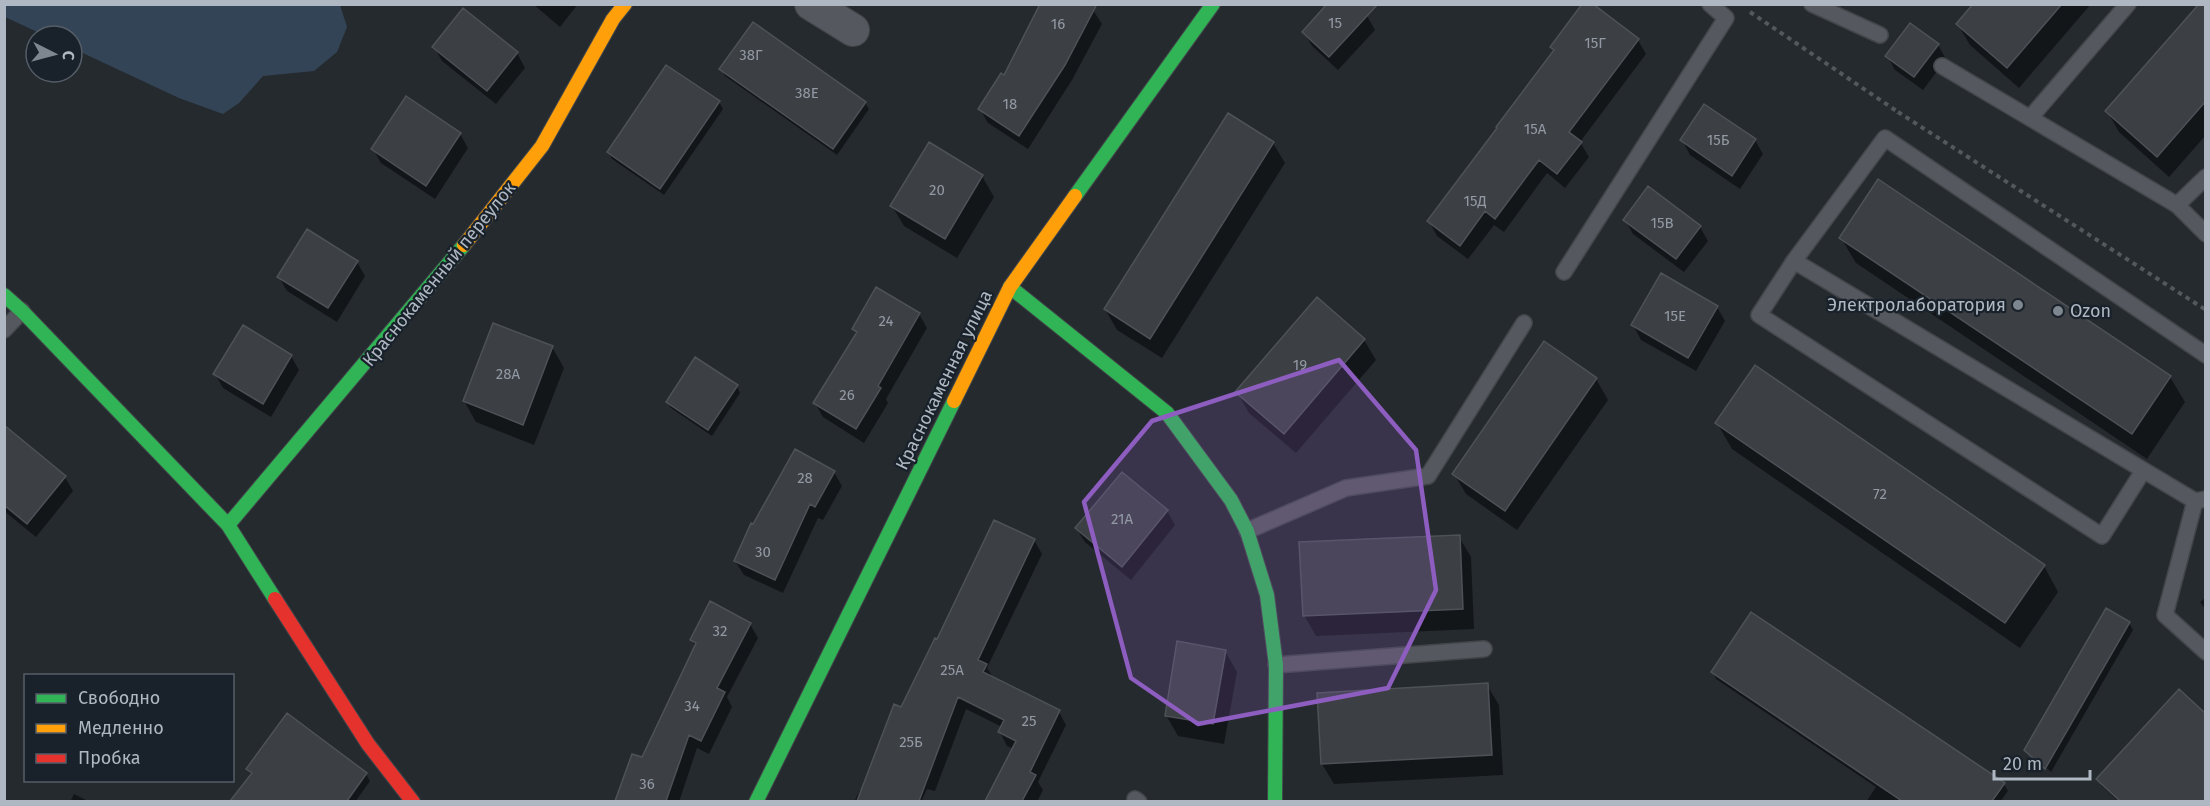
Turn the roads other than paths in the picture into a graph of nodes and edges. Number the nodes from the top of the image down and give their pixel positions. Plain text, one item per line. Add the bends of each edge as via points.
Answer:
1 (625, 4) edge
2 (811, 4) edge
3 (1213, 4) edge
4 (1710, 4) edge
5 (1812, 4) edge
6 (2128, 4) edge
7 (853, 30) dead end
8 (1880, 34) dead end
9 (1942, 66) dead end
10 (2030, 118) junction
11 (2205, 177) edge
12 (2177, 205) junction
13 (2205, 234) edge
14 (1794, 261) junction
15 (1564, 272) dead end
16 (1010, 287) junction
17 (4, 296) edge
18 (22, 311) junction
19 (1524, 323) dead end
20 (4, 330) edge
21 (2205, 355) edge
22 (2143, 471) junction
23 (2200, 500) edge
24 (228, 525) junction
25 (1248, 531) junction
26 (1484, 649) dead end
27 (2205, 652) edge
28 (1276, 665) junction
29 (413, 801) edge
30 (756, 801) edge
31 (1275, 801) edge

1 - 24 street, Краснокаменный переулок via 543,146 441,276
2 - 7 street
3 - 16 street, Краснокаменная улица
4 - 15 lane via 1726,18
5 - 8 lane
6 - 10 lane
9 - 10 lane
10 - 12 lane
11 - 12 lane
12 - 13 lane
14 - 21 lane via 1886,138
14 - 22 lane
14 - 22 lane via 1759,315 2102,536
16 - 25 street via 1167,413 1231,500
16 - 30 street, Краснокаменная улица
17 - 18 street
18 - 20 lane
18 - 24 street
19 - 25 lane via 1428,476 1346,488
22 - 23 lane
23 - 27 lane via 2164,615
24 - 29 street via 368,744
25 - 28 street via 1267,595
26 - 28 lane
28 - 31 street

